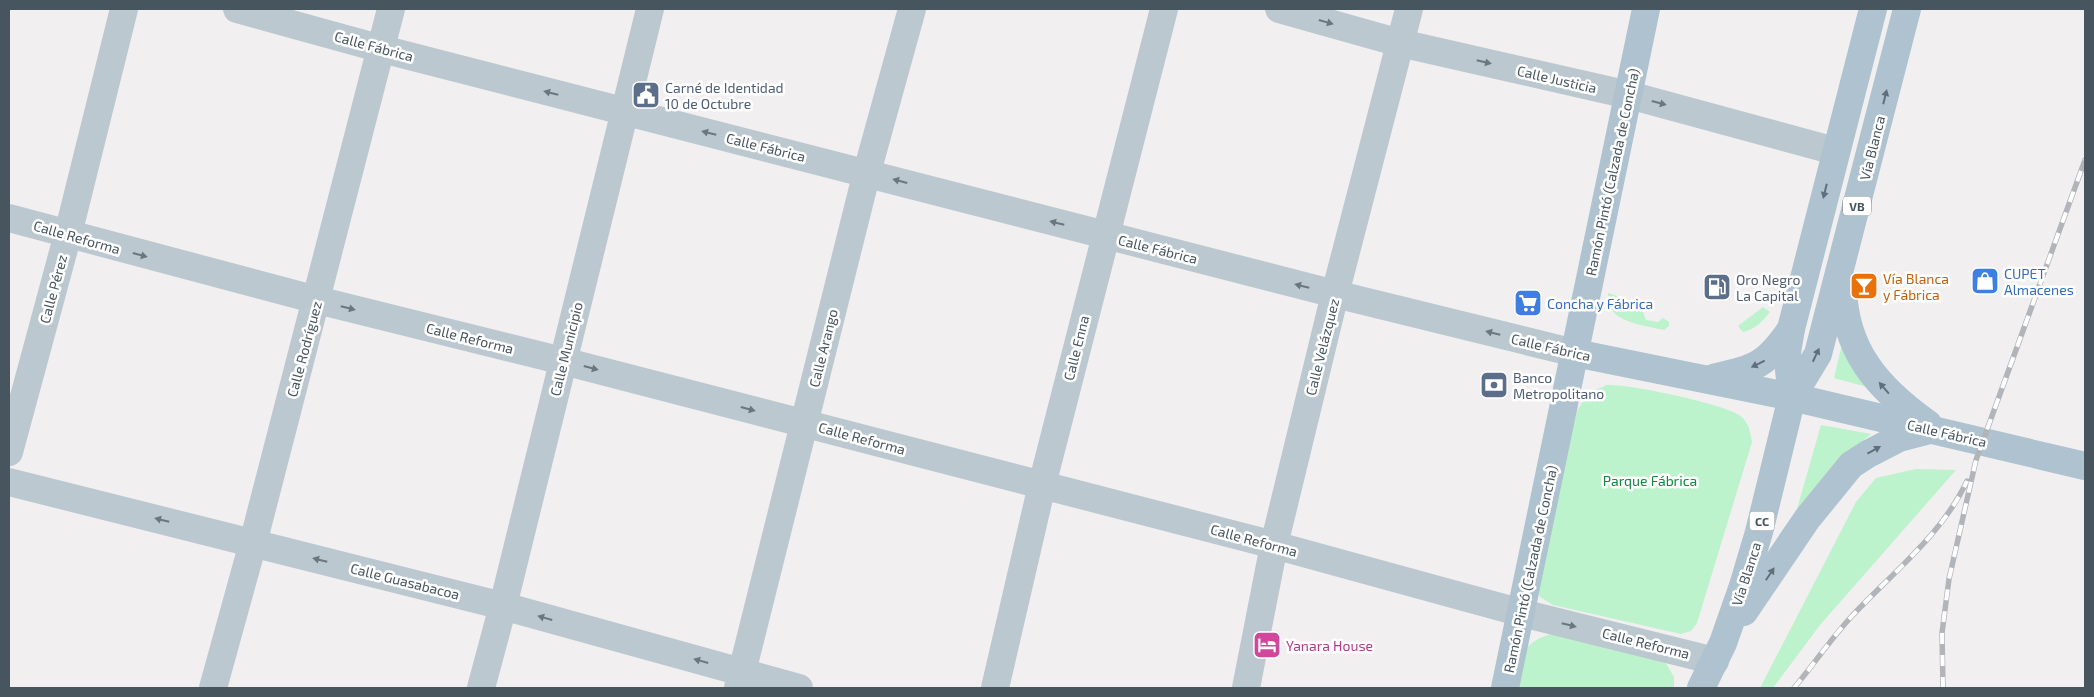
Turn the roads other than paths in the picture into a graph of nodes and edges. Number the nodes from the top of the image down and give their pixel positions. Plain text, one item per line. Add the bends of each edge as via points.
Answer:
1 (124, 9) edge
2 (237, 9) edge
3 (391, 9) edge
4 (650, 9) edge
5 (912, 9) edge
6 (1164, 9) edge
7 (1280, 9) edge
8 (1410, 9) edge
9 (1646, 9) edge
10 (1873, 9) edge
11 (1907, 9) edge
12 (1400, 43) junction
13 (382, 49) junction
14 (1629, 95) junction
15 (623, 111) junction
16 (1835, 151) junction
17 (867, 172) junction
18 (9, 218) edge
19 (68, 234) junction
20 (1105, 235) junction
21 (1843, 260) junction
22 (1334, 294) junction
23 (316, 300) junction
24 (1791, 329) junction
25 (1575, 353) junction
26 (563, 361) junction
27 (1706, 379) junction
28 (1792, 397) junction
29 (804, 423) junction
30 (1935, 429) junction
31 (9, 452) edge
32 (2085, 466) edge
33 (9, 482) edge
34 (1042, 485) junction
35 (253, 543) junction
36 (1274, 545) junction
37 (503, 606) junction
38 (1522, 613) junction
39 (1719, 652) junction
40 (740, 681) edge
41 (213, 688) edge
42 (481, 688) edge
43 (799, 688) edge
44 (995, 688) edge
45 (1246, 688) edge
46 (1505, 688) edge
47 (1701, 688) edge

1 - 19 street, Calle Pérez
2 - 13 street, Calle Fábrica
3 - 13 street, Calle Rodríguez
4 - 15 street, Calle Municipio
5 - 17 street, Calle Arango
6 - 20 street, Calle Enna
7 -> 12 street, Calle Justicia
8 - 12 street, Calle Velázquez
9 - 14 main road, Ramón Pintó (Calzada de Concha)
10 - 16 main road, Vía Blanca / VB
21 -> 11 main road, Vía Blanca / VB
12 -> 14 street, Calle Justicia
12 - 22 street, Calle Velázquez
15 -> 13 street, Calle Fábrica
13 - 23 street, Calle Rodríguez
14 -> 16 street, Calle Justicia
14 - 25 main road, Ramón Pintó (Calzada de Concha)
17 -> 15 street, Calle Fábrica
15 - 26 street, Calle Municipio
16 -> 24 main road, Vía Blanca / VB
20 -> 17 street, Calle Fábrica
17 - 29 street, Calle Arango
18 - 19 street, Calle Reforma
19 -> 23 street, Calle Reforma
19 - 31 street, Calle Pérez
22 -> 20 street, Calle Fábrica
20 - 34 street, Calle Enna
28 -> 21 main road, Vía Blanca / VB via 1818,354
30 -> 21 main road via 1884,389 1859,352 1843,305
25 -> 22 street, Calle Fábrica
22 - 36 street, Calle Velázquez
23 -> 26 street, Calle Reforma
23 - 35 street, Calle Rodríguez
24 -> 27 main road via 1763,363
24 - 28 main road, Vía Blanca / VB via 1787,352
25 - 27 main road, Calle Fábrica
25 - 38 main road, Ramón Pintó (Calzada de Concha)
26 -> 29 street, Calle Reforma
26 - 37 street, Calle Municipio
27 - 28 main road, Calle Fábrica
28 - 30 main road, Calle Fábrica
28 - 39 main road, Vía Blanca / CC via 1759,532
29 - 34 street, Calle Reforma
29 - 40 street, Calle Arango
30 - 32 main road, Calle Fábrica
39 -> 30 main road via 1807,519 1851,465 1899,438
35 -> 33 street, Calle Guasabacoa
34 - 36 street, Calle Reforma
34 - 44 street, Calle Enna
37 -> 35 street, Calle Guasabacoa
35 - 41 street, Calle Rodríguez
36 - 38 street, Calle Reforma
36 - 45 street, Calle Velázquez
40 -> 37 street, Calle Guasabacoa
37 - 42 street, Calle Municipio
38 -> 39 street, Calle Reforma
38 - 46 main road, Ramón Pintó (Calzada de Concha)
39 - 47 main road, Vía Blanca / CC
40 - 43 street, Calle Guasabacoa

